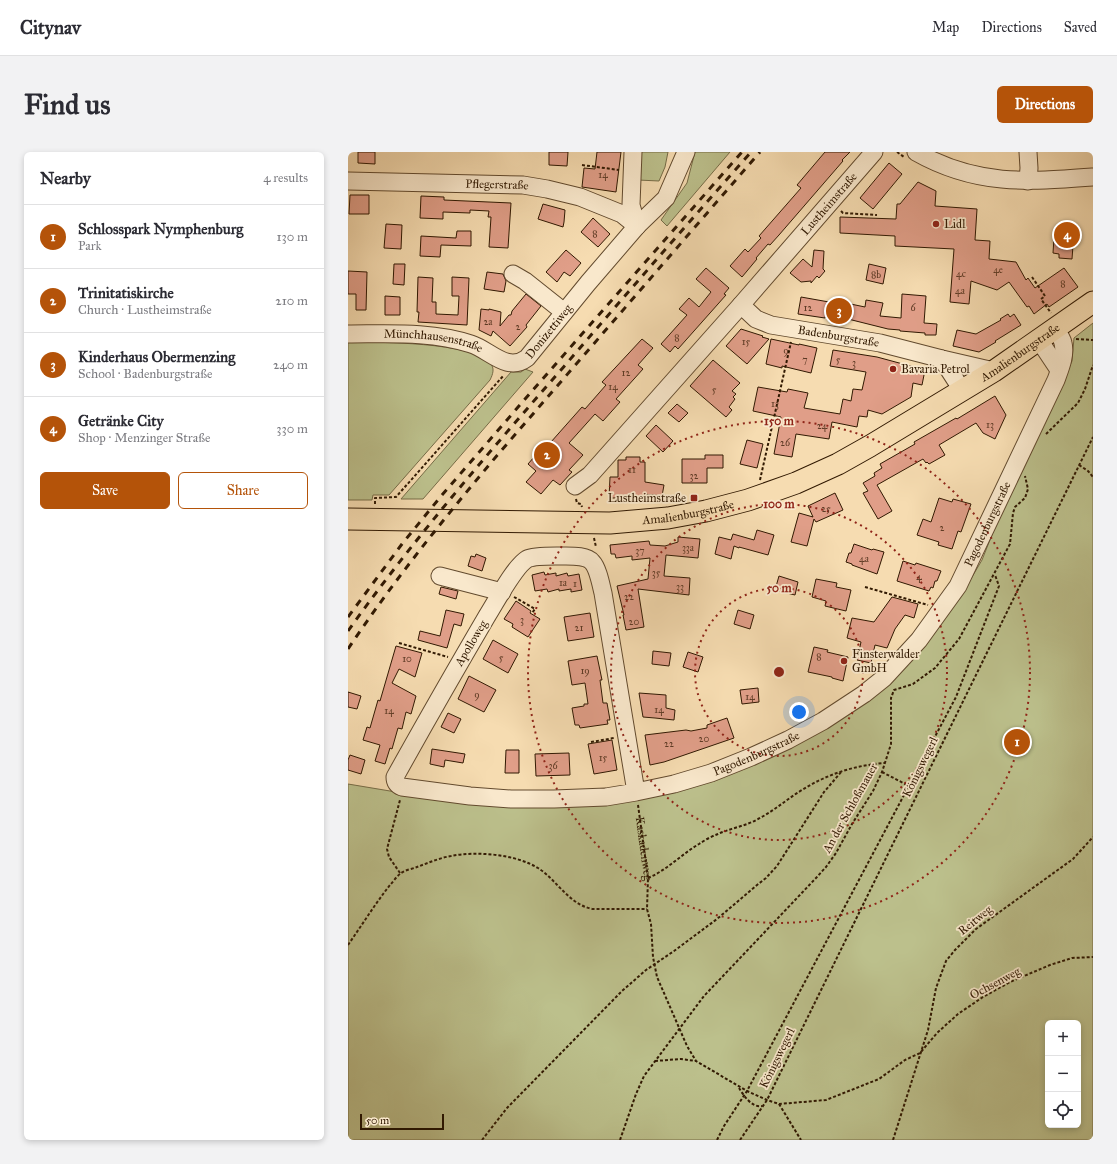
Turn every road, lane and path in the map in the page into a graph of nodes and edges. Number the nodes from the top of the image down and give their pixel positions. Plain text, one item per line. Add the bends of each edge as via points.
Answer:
1 (633, 152) edge
2 (686, 152) edge
3 (874, 152) edge
4 (916, 152) edge
5 (1028, 152) edge
6 (582, 166) dead end
7 (620, 170) dead end
8 (1093, 177) edge
9 (348, 181) edge
10 (1028, 181) junction
11 (840, 210) dead end
12 (877, 215) dead end
13 (637, 226) junction
14 (512, 274) dead end
15 (1032, 277) dead end
16 (1093, 302) edge
17 (741, 305) junction
18 (564, 312) junction
19 (1048, 325) junction
20 (348, 334) edge
21 (791, 342) dead end
22 (942, 359) junction
23 (514, 364) junction
24 (1093, 365) edge
25 (994, 371) junction
26 (962, 390) junction
27 (1045, 434) dead end
28 (1093, 437) edge
29 (1079, 464) junction
30 (1025, 471) dead end
31 (761, 476) dead end
32 (1093, 477) edge
33 (767, 479) dead end
34 (760, 482) dead end
35 (575, 486) dead end
36 (577, 503) dead end
37 (581, 504) dead end
38 (376, 509) junction
39 (348, 519) edge
40 (592, 537) dead end
41 (600, 537) dead end
42 (994, 574) junction
43 (440, 576) dead end
44 (865, 587) dead end
45 (502, 591) junction
46 (942, 609) junction
47 (532, 613) dead end
48 (399, 643) dead end
49 (461, 661) junction
50 (628, 736) junction
51 (591, 742) dead end
52 (886, 763) junction
53 (842, 771) junction
54 (882, 772) junction
55 (402, 786) junction
56 (909, 786) junction
57 (636, 792) junction
58 (1093, 837) edge
59 (400, 873) junction
60 (648, 878) junction
61 (647, 909) junction
62 (348, 945) edge
63 (1093, 957) edge
64 (655, 964) junction
65 (679, 1029) junction
66 (920, 1053) junction
67 (655, 1061) junction
68 (696, 1061) junction
69 (738, 1086) junction
70 (747, 1091) junction
71 (744, 1096) junction
72 (767, 1100) junction
73 (779, 1104) junction
74 (763, 1105) junction
75 (482, 1140) edge
76 (620, 1140) edge
77 (717, 1140) edge
78 (740, 1140) edge
79 (801, 1140) edge
80 (893, 1140) edge

1 - 13 street via 631,205
2 - 13 street, Donizettiweg via 666,198
3 - 17 street, Lustheimstraße
4 - 10 street via 952,169 977,176
5 - 10 street
6 - 7 path
8 - 10 street
9 - 13 street, Pflegerstraße via 523,185 580,197 622,214
11 - 12 path via 844,213
13 - 18 street, Donizettiweg
14 - 18 street via 525,280
15 - 19 path via 1045,296 1041,299
16 - 19 main road, Amalienburgstraße
17 - 22 street, Badenburgstraße via 756,319 771,325 880,343
17 - 35 street, Lustheimstraße via 590,475
18 - 23 street, Donizettiweg via 527,358
19 - 25 main road, Amalienburgstraße
19 - 46 street, Pagodenburgstraße via 1063,341 1063,357 1056,380 958,586
20 - 23 street, Münchhausenstraße via 394,334 460,340
21 - 31 path
22 - 25 street, Badenburgstraße
22 - 26 street
23 - 38 path, Donizettiweg via 396,498 375,498
24 - 27 path via 1078,403
25 - 26 main road, Amalienburgstraße
26 - 38 main road, Amalienburgstraße via 838,464 796,483 706,511 668,518 583,523
28 - 29 path, Königswegerl
29 - 32 path
29 - 72 path, Königswegerl
30 - 42 path, An der Schloßmauer via 1028,493 1015,507 1010,544
33 - 34 path
36 - 37 path
38 - 39 main road, Amalienburgstraße
40 - 41 path
42 - 52 path, An der Schloßmauer via 950,651 924,677 892,693 891,744
42 - 56 path via 999,586 956,697
43 - 45 street
44 - 46 path
45 - 47 path via 535,609
45 - 49 street, Apolloweg
45 - 50 street, Apolloweg via 519,566 528,559 542,556 571,556 592,562 597,569 603,593
46 - 57 street, Pagodenburgstraße via 919,640 884,678 822,721 782,743 711,773
48 - 49 path
49 - 55 street, Apolloweg via 395,777 398,786
50 - 51 path
50 - 57 street
52 - 53 path
52 - 54 path, An der Schloßmauer
53 - 60 path via 803,789 757,820 706,840
53 - 64 path via 824,792 777,866 766,878 717,919
54 - 56 path
54 - 65 path, An der Schloßmauer via 826,867 704,996
55 - 57 street, Pagodenburgstraße via 510,799 606,797
55 - 59 path via 387,849 389,857
56 - 70 path
57 - 60 path, Kaskadenweg
58 - 66 path, Reitweg via 1073,859 976,929 946,961 936,988 928,1030
59 - 61 path via 452,856 503,856 539,868 585,908
59 - 62 path
60 - 61 path, Kaskadenweg
61 - 64 path, Kaskadenweg
63 - 66 path, Ochsenweg via 1072,958 1010,982 958,1014
64 - 65 path, Kaskadenweg via 657,977
64 - 75 path via 622,991 550,1063 507,1108
65 - 67 path, An der Schloßmauer
65 - 68 path, Kaskadenweg
66 - 73 path via 905,1060 879,1079 826,1100
66 - 80 path, Reitweg
67 - 68 path
67 - 76 path, An der Schloßmauer via 644,1076 636,1094
68 - 69 path, Kaskadenweg
69 - 70 path, Kaskadenweg
69 - 71 path
70 - 71 path
70 - 72 path, Kaskadenweg
71 - 74 path via 753,1105
71 - 77 path
72 - 73 path, Kaskadenweg
72 - 74 path, Königswegerl
73 - 79 path
74 - 78 path, Königswegerl

